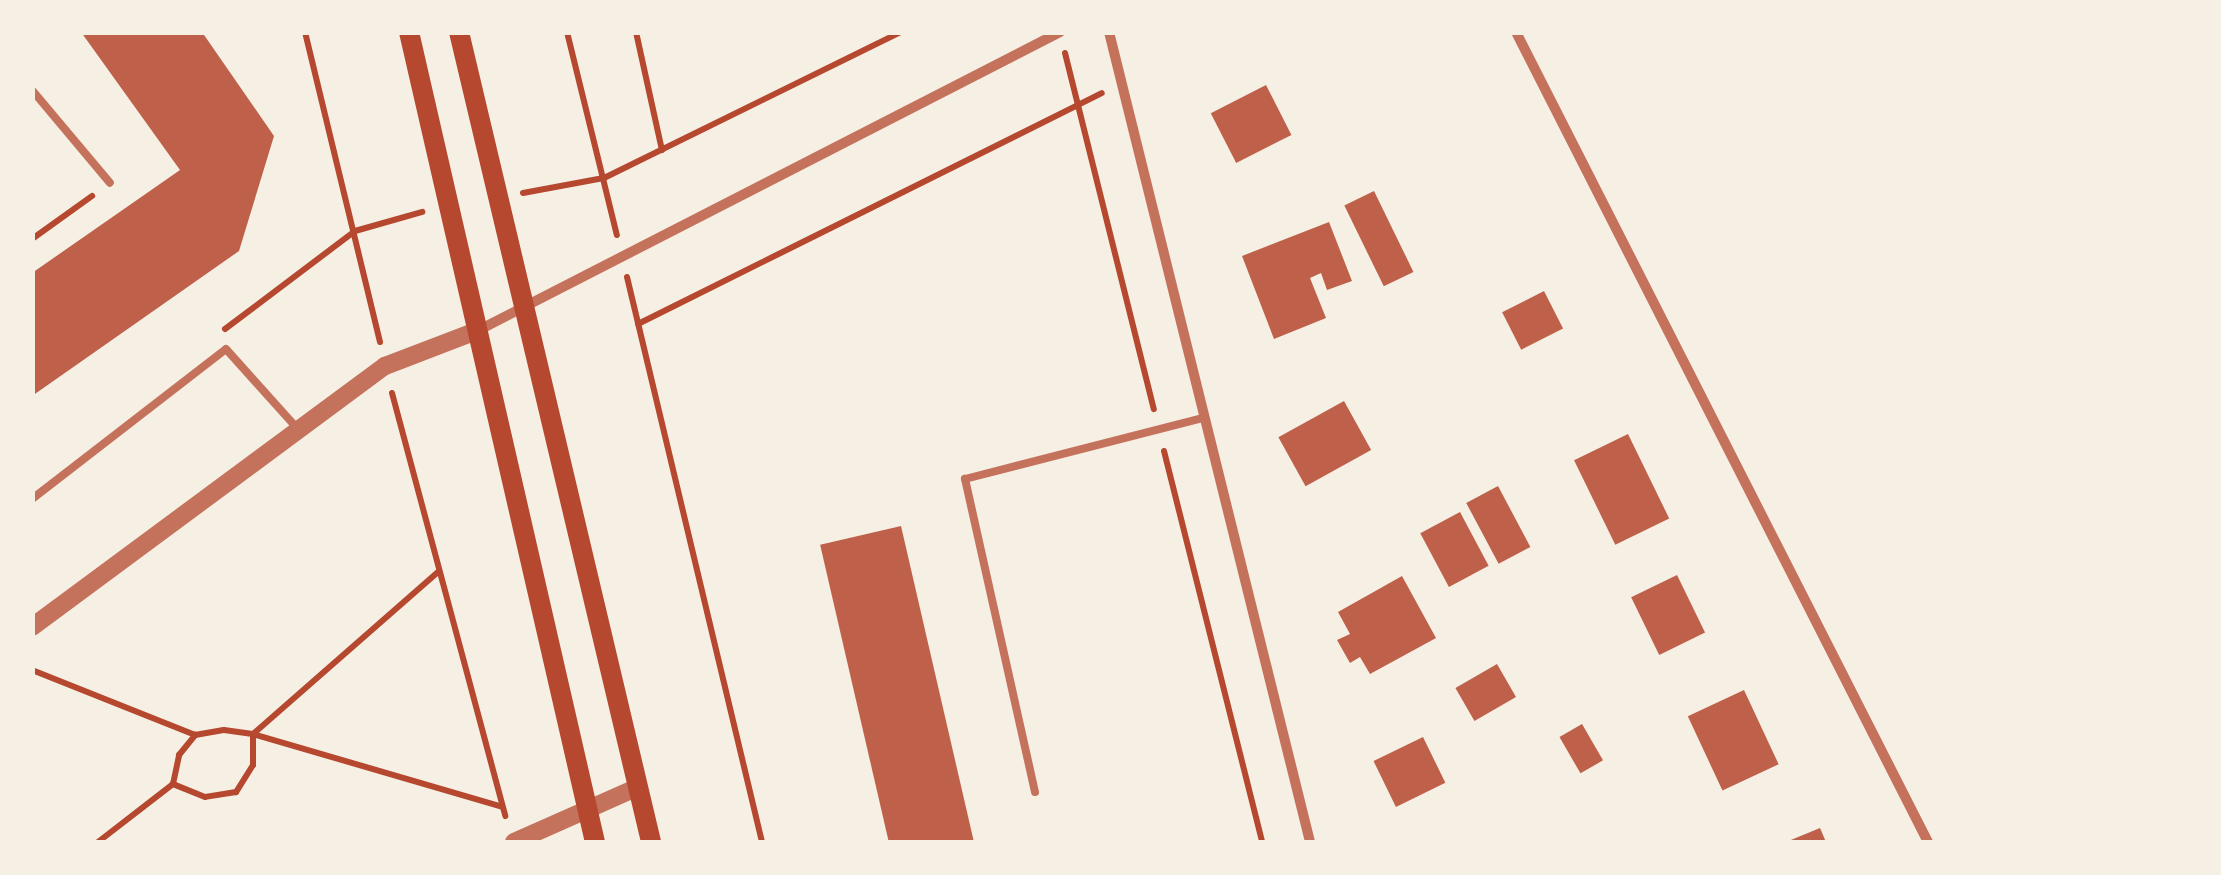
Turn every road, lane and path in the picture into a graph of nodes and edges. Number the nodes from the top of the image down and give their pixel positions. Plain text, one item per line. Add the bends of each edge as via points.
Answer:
1 (305, 32) edge
2 (409, 32) edge
3 (459, 32) edge
4 (567, 32) edge
5 (636, 32) edge
6 (1060, 32) edge
7 (1109, 32) edge
8 (1516, 32) edge
9 (1122, 84) junction
10 (32, 90) edge
11 (662, 150) dead end
12 (110, 183) joint
13 (32, 239) edge
14 (621, 254) junction
15 (525, 309) junction
16 (638, 324) junction
17 (479, 330) junction
18 (385, 366) junction
19 (1203, 418) junction
20 (296, 427) junction
21 (32, 499) edge
22 (439, 571) junction
23 (32, 627) edge
24 (32, 670) edge
25 (253, 734) junction
26 (195, 735) junction
27 (173, 784) junction
28 (636, 788) junction
29 (1035, 792) dead end
30 (502, 808) junction
31 (588, 809) junction
32 (510, 834) edge
33 (98, 842) edge
34 (596, 842) edge
35 (651, 842) edge
36 (761, 842) edge
37 (1310, 842) edge
38 (1928, 842) edge

1 - 18 path
2 - 17 main road
3 - 15 main road
4 - 14 path
5 - 11 path
6 - 14 street
7 - 9 street
8 - 38 street
9 - 16 path
9 - 19 street
10 - 12 lane
12 - 13 path
14 - 15 street
14 - 16 path
15 - 17 street
15 - 28 main road
16 - 36 path
17 - 18 street
17 - 31 main road
18 - 20 street
18 - 22 path
19 - 29 lane via 964,480
19 - 37 street
20 - 21 lane via 226,349
20 - 23 street
22 - 25 path
22 - 30 path
24 - 26 path
25 - 26 path
25 - 27 path via 253,765 236,792 205,797
25 - 30 path
26 - 27 path via 178,755
27 - 33 path
28 - 31 street
28 - 35 main road
30 - 32 path
31 - 32 street
31 - 34 main road

